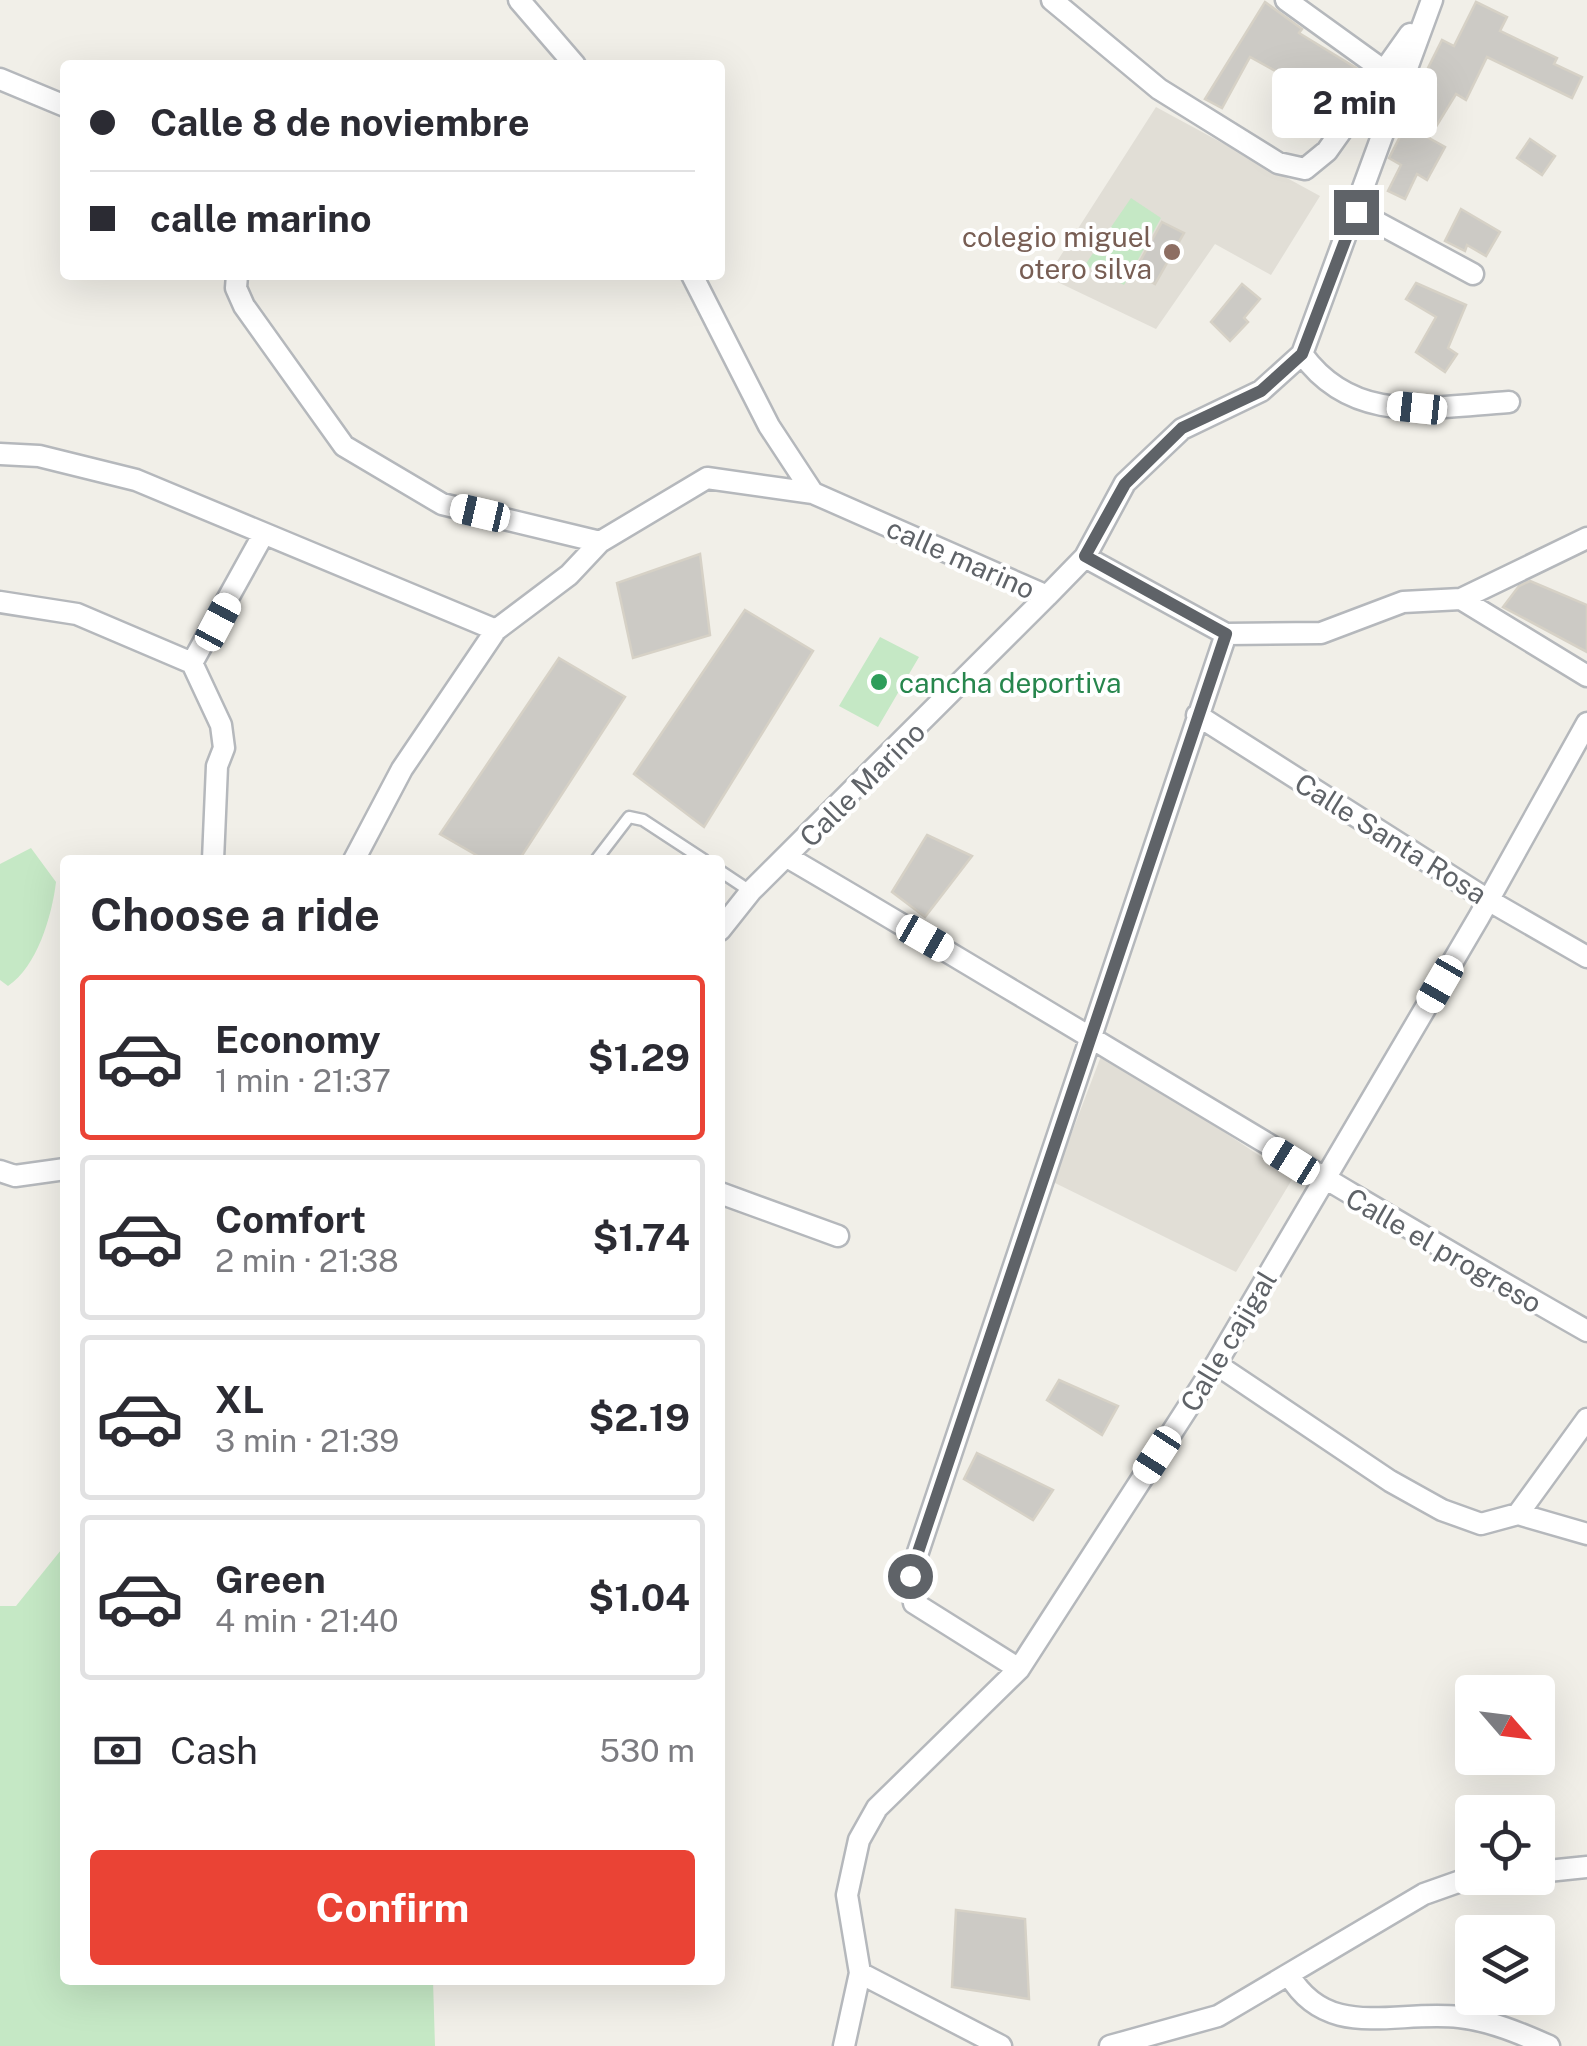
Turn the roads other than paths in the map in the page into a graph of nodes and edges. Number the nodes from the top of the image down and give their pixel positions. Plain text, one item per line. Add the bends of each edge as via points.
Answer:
1 (519, 0) edge
2 (1052, 0) edge
3 (1286, 0) edge
4 (1427, 8) edge
5 (571, 60) edge
6 (1383, 70) junction
7 (0, 79) edge
8 (60, 104) edge
9 (1356, 212) junction
10 (1473, 274) dead end
11 (237, 280) edge
12 (695, 280) edge
13 (1302, 354) junction
14 (1509, 402) dead end
15 (0, 454) edge
16 (813, 493) junction
17 (263, 536) junction
18 (1587, 538) edge
19 (600, 542) junction
20 (1085, 556) junction
21 (1047, 596) junction
22 (1461, 599) junction
23 (0, 602) edge
24 (496, 630) junction
25 (1226, 634) junction
26 (192, 663) junction
27 (1587, 676) edge
28 (1197, 714) junction
29 (1587, 723) edge
30 (213, 855) edge
31 (357, 855) edge
32 (600, 855) edge
33 (696, 855) edge
34 (789, 858) junction
35 (725, 874) edge
36 (751, 891) junction
37 (1488, 900) junction
38 (725, 924) edge
39 (1587, 957) edge
40 (1095, 1036) junction
41 (0, 1170) edge
42 (60, 1170) edge
43 (1324, 1182) junction
44 (725, 1195) edge
45 (838, 1236) dead end
46 (1587, 1332) edge
47 (1216, 1364) junction
48 (1587, 1419) edge
49 (1518, 1514) junction
50 (1587, 1534) edge
51 (1019, 1669) junction
52 (1587, 1867) edge
53 (1555, 1870) edge
54 (1455, 1883) edge
55 (860, 1974) junction
56 (1289, 1975) junction
57 (844, 2046) edge
58 (1002, 2046) edge
59 (1110, 2046) edge
60 (1549, 2046) edge

1 - 5 street
2 - 6 street via 1188,109 1289,168 1320,160
3 - 6 street
4 - 6 street
4 - 9 street, calle marino
7 - 8 street
9 - 10 street
9 - 13 street, calle marino
11 - 19 street via 244,306 344,446 442,504
12 - 16 street via 770,426
13 - 14 street via 1320,378 1370,404
13 - 20 street, calle marino via 1261,391 1182,428 1125,484
15 - 17 street via 39,456 136,480
16 - 19 street, calle marino via 707,478
16 - 21 street, calle marino
17 - 24 street
17 - 26 street
18 - 22 street
19 - 24 street, calle marino
20 - 21 street, calle marino
20 - 25 street
21 - 34 street, Calle Marino
22 - 25 street via 1403,602 1320,633
22 - 27 street
23 - 26 street via 77,614
24 - 31 street, calle marino via 402,768
25 - 28 street
26 - 30 street via 224,748
28 - 37 street, Calle Santa Rosa
28 - 40 street
29 - 37 street, Calle cajigal
32 - 33 lane via 628,817
34 - 36 street, Calle Marino
34 - 40 street, Calle el progreso
35 - 36 lane
36 - 38 street, Calle Marino
37 - 39 street, Calle Santa Rosa
37 - 43 street, Calle cajigal
40 - 43 street, Calle el progreso
40 - 51 street via 910,1576 914,1603
41 - 42 street via 16,1176
43 - 46 street, Calle el progreso
43 - 47 street, Calle cajigal
44 - 45 street
47 - 49 street via 1442,1510 1482,1524
47 - 51 street, Calle cajigal
48 - 49 street
49 - 50 street
51 - 55 street, Calle cajigal via 878,1808 859,1840 847,1895
52 - 53 street
54 - 56 street via 1424,1894
55 - 57 street, Calle cajigal
55 - 58 street
56 - 59 street via 1218,2016
56 - 60 street via 1302,1996 1330,2015 1463,2017

